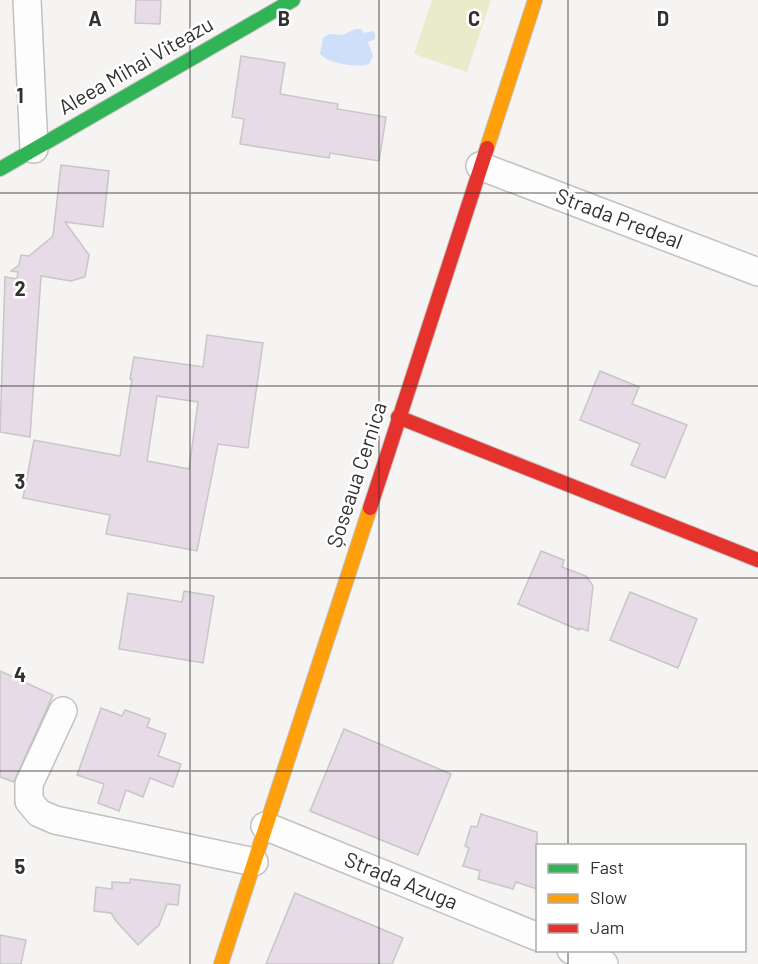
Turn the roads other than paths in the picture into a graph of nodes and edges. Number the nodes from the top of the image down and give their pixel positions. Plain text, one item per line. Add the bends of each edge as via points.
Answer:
1 (27, 0) edge
2 (293, 0) edge
3 (535, 0) edge
4 (34, 149) junction
5 (480, 166) junction
6 (0, 169) edge
7 (758, 272) edge
8 (398, 417) junction
9 (758, 560) edge
10 (63, 711) dead end
11 (266, 826) junction
12 (254, 862) junction
13 (536, 937) edge
14 (574, 952) edge
15 (220, 964) edge
16 (604, 964) edge

1 - 4 street
2 - 4 street, Aleea Mihai Viteazu
3 - 5 street, Șoseaua Cernica
4 - 6 street, Aleea Mihai Viteazu
5 - 7 street, Strada Predeal
5 - 8 street, Șoseaua Cernica
8 - 9 street
8 - 11 street, Șoseaua Cernica
10 - 12 street via 29,784 29,801 39,813 55,820
11 - 12 street, Șoseaua Cernica
11 - 13 street, Strada Azuga
12 - 15 street, Șoseaua Cernica
14 - 16 street

